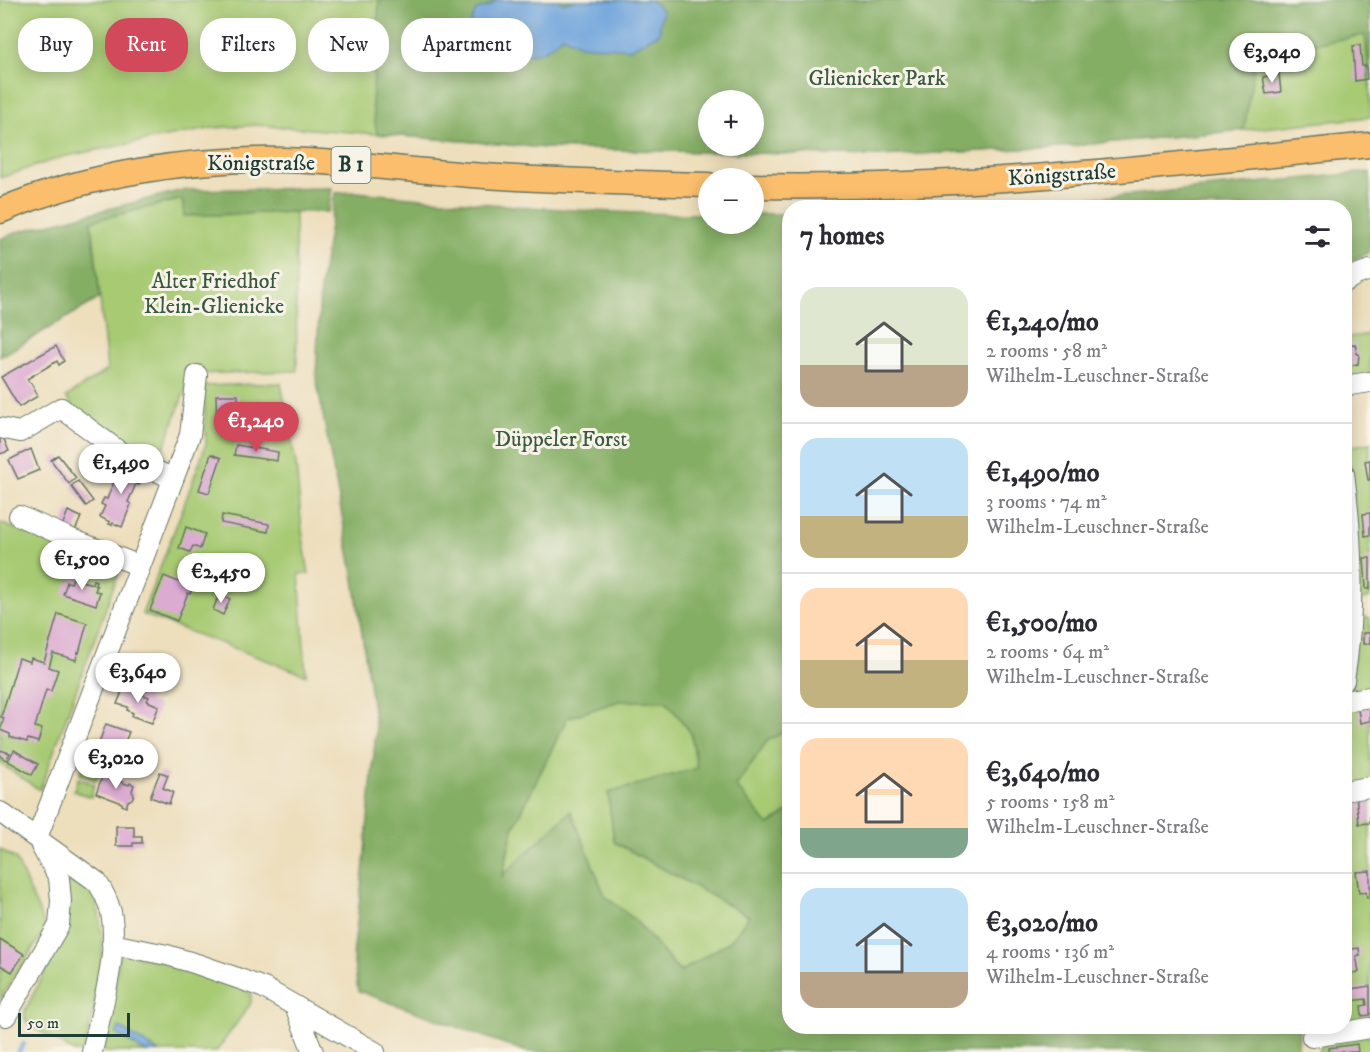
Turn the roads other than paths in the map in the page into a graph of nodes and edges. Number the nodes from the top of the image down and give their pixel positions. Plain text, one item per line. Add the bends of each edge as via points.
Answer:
1 (1370, 145) edge
2 (698, 185) edge
3 (764, 186) edge
4 (0, 211) edge
5 (1370, 270) edge
6 (1352, 277) edge
7 (197, 375) dead end
8 (1370, 382) edge
9 (1352, 385) edge
10 (0, 428) edge
11 (173, 479) junction
12 (19, 516) dead end
13 (140, 566) junction
14 (1370, 697) edge
15 (1352, 700) edge
16 (1370, 787) edge
17 (1352, 790) edge
18 (0, 813) edge
19 (37, 838) junction
20 (112, 944) junction
21 (295, 1006) junction
22 (6, 1016) dead end
23 (1370, 1028) edge
24 (1352, 1031) edge
25 (1335, 1034) edge
26 (1312, 1038) edge
27 (92, 1052) edge
28 (313, 1052) edge
29 (375, 1052) edge

1 - 3 main road, Königstraße via 977,181
2 - 4 main road, Königstraße / B 1 via 474,176 285,160 229,161 143,170 97,180
5 - 6 street
7 - 11 street via 190,435
8 - 9 street
10 - 11 street via 20,432 61,408 124,454
11 - 13 street
12 - 13 street
13 - 19 street
14 - 15 street
16 - 17 street
18 - 19 street
19 - 20 street via 97,882 110,909
19 - 22 street via 59,878 59,925
20 - 21 street via 220,971 264,988
20 - 27 street
21 - 28 street
21 - 29 street
23 - 24 street
25 - 26 street

